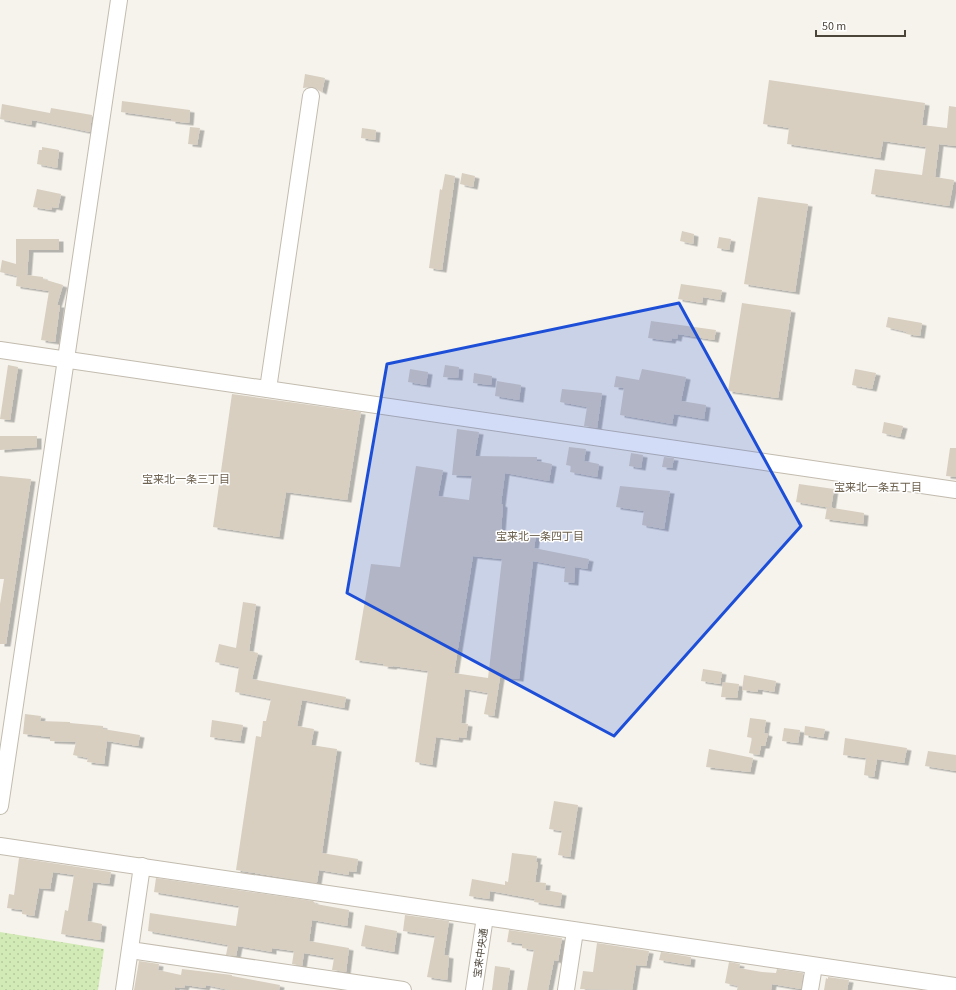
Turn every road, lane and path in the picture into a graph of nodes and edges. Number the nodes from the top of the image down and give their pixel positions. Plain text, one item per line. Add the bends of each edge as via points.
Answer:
1 (120, 0) edge
2 (311, 96) dead end
3 (0, 350) edge
4 (66, 360) junction
5 (268, 389) junction
6 (956, 490) edge
7 (0, 806) edge
8 (0, 846) edge
9 (142, 866) junction
10 (485, 917) junction
11 (575, 931) junction
12 (130, 950) junction
13 (814, 966) junction
14 (305, 983) edge
15 (884, 983) edge
16 (956, 986) edge
17 (377, 988) edge
18 (124, 990) edge
19 (403, 990) edge
20 (474, 990) edge
21 (566, 990) edge
22 (810, 990) edge

1 - 4 street
2 - 5 street
3 - 4 street
4 - 5 street
4 - 7 street
5 - 6 street
8 - 9 street
9 - 10 street
9 - 12 street
10 - 11 street
10 - 20 street, 宝来中央通
11 - 13 street
11 - 21 street
12 - 14 street
12 - 18 street
13 - 15 street
13 - 22 street
14 - 17 street
15 - 16 street
17 - 19 street

